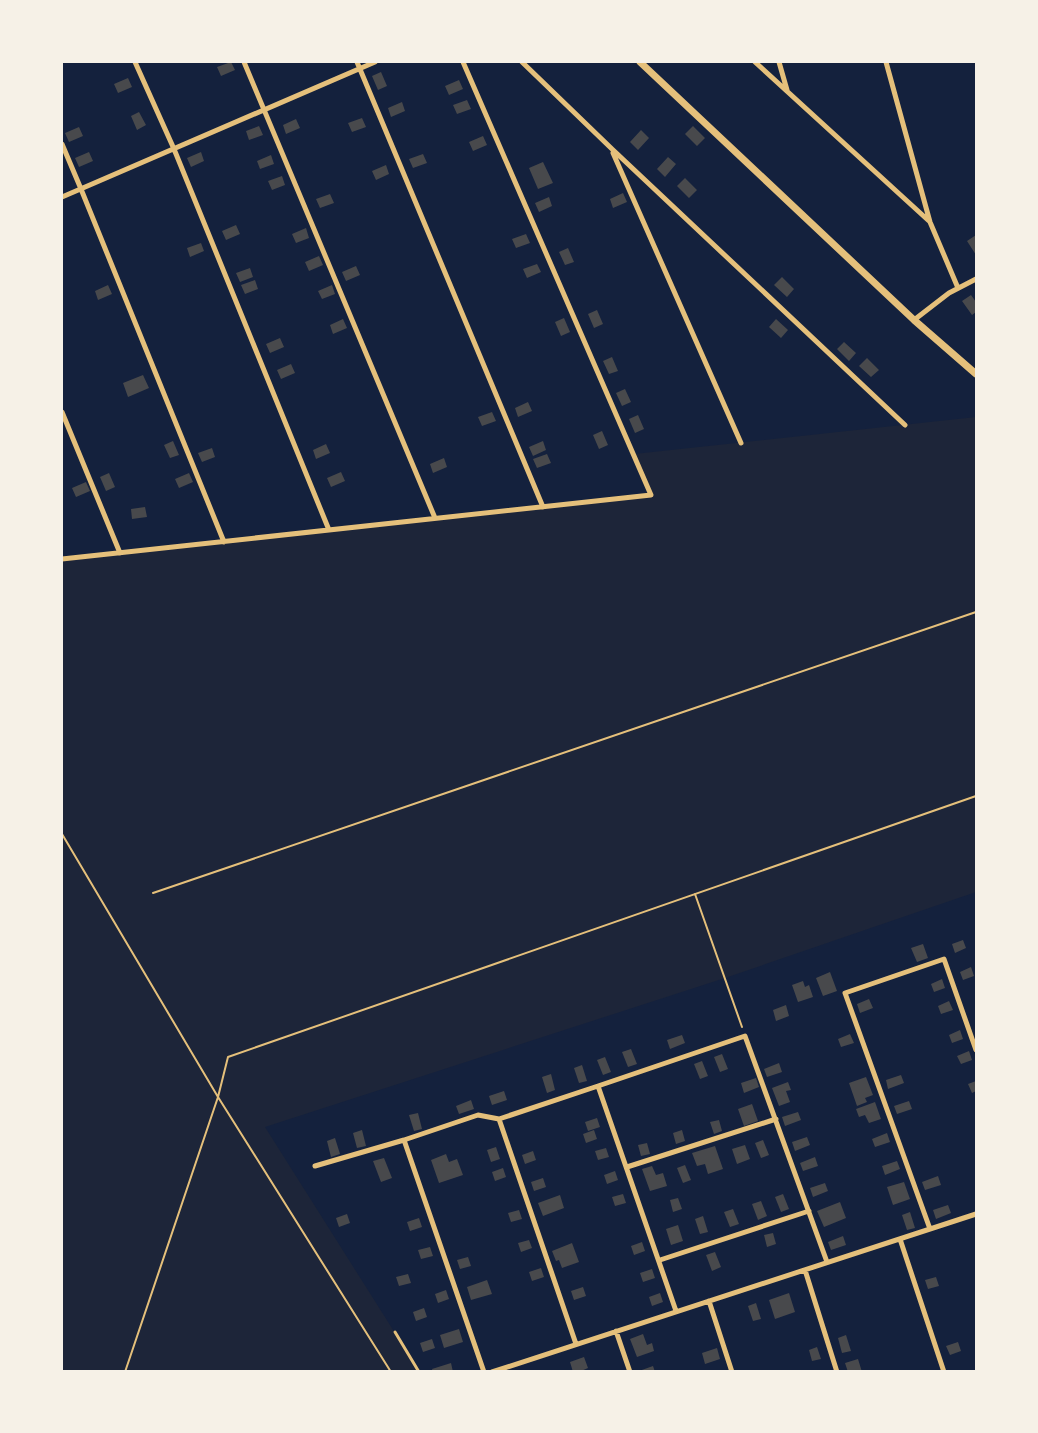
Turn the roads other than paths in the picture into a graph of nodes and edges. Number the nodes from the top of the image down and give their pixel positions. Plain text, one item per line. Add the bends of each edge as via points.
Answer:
1 (135, 62) edge
2 (244, 62) edge
3 (357, 62) edge
4 (375, 62) edge
5 (463, 62) edge
6 (522, 62) edge
7 (640, 62) edge
8 (755, 62) edge
9 (779, 62) edge
10 (886, 62) edge
11 (360, 68) junction
12 (788, 92) junction
13 (265, 109) junction
14 (62, 144) edge
15 (174, 149) junction
16 (612, 149) junction
17 (81, 189) junction
18 (62, 197) edge
19 (930, 222) junction
20 (976, 279) edge
21 (958, 288) junction
22 (914, 320) junction
23 (976, 374) edge
24 (62, 412) edge
25 (905, 425) dead end
26 (741, 443) dead end
27 (543, 507) junction
28 (435, 518) junction
29 (329, 530) junction
30 (224, 542) junction
31 (120, 553) junction
32 (62, 559) edge
33 (976, 1050) edge
34 (598, 1086) junction
35 (499, 1119) junction
36 (776, 1119) junction
37 (404, 1140) junction
38 (315, 1166) dead end
39 (627, 1167) junction
40 (809, 1211) junction
41 (976, 1214) edge
42 (930, 1229) junction
43 (900, 1239) junction
44 (660, 1260) junction
45 (827, 1262) junction
46 (805, 1270) junction
47 (709, 1301) junction
48 (676, 1311) junction
49 (616, 1331) junction
50 (395, 1332) dead end
51 (576, 1344) junction
52 (419, 1371) edge
53 (484, 1371) edge
54 (492, 1371) edge
55 (630, 1371) edge
56 (732, 1371) edge
57 (837, 1371) edge
58 (944, 1371) edge

1 - 15 street
2 - 13 street
3 - 11 street
4 - 11 street
5 - 27 street via 651,495
6 - 16 street
7 - 22 street
8 - 12 street
9 - 12 street
10 - 19 street
11 - 13 street
11 - 27 street
12 - 19 street
13 - 15 street
13 - 28 street
14 - 17 street
15 - 17 street
15 - 29 street
16 - 25 street
16 - 26 street
17 - 18 street
17 - 30 street
19 - 21 street
20 - 21 street
21 - 22 street
22 - 23 street
24 - 31 street
27 - 28 street
28 - 29 street
29 - 30 street
30 - 31 street
31 - 32 street
33 - 42 street via 944,959 845,993
34 - 35 street
34 - 36 street via 745,1036
34 - 39 street
35 - 37 street via 478,1115
35 - 51 street
36 - 39 street
36 - 40 street
37 - 38 street
37 - 53 street
39 - 44 street
40 - 44 street
40 - 45 street
41 - 42 street
42 - 43 street
43 - 45 street
43 - 58 street
44 - 48 street
45 - 46 street
46 - 47 street
46 - 57 street
47 - 48 street
47 - 56 street
48 - 49 street
49 - 51 street
49 - 55 street
50 - 52 lane
51 - 54 street

